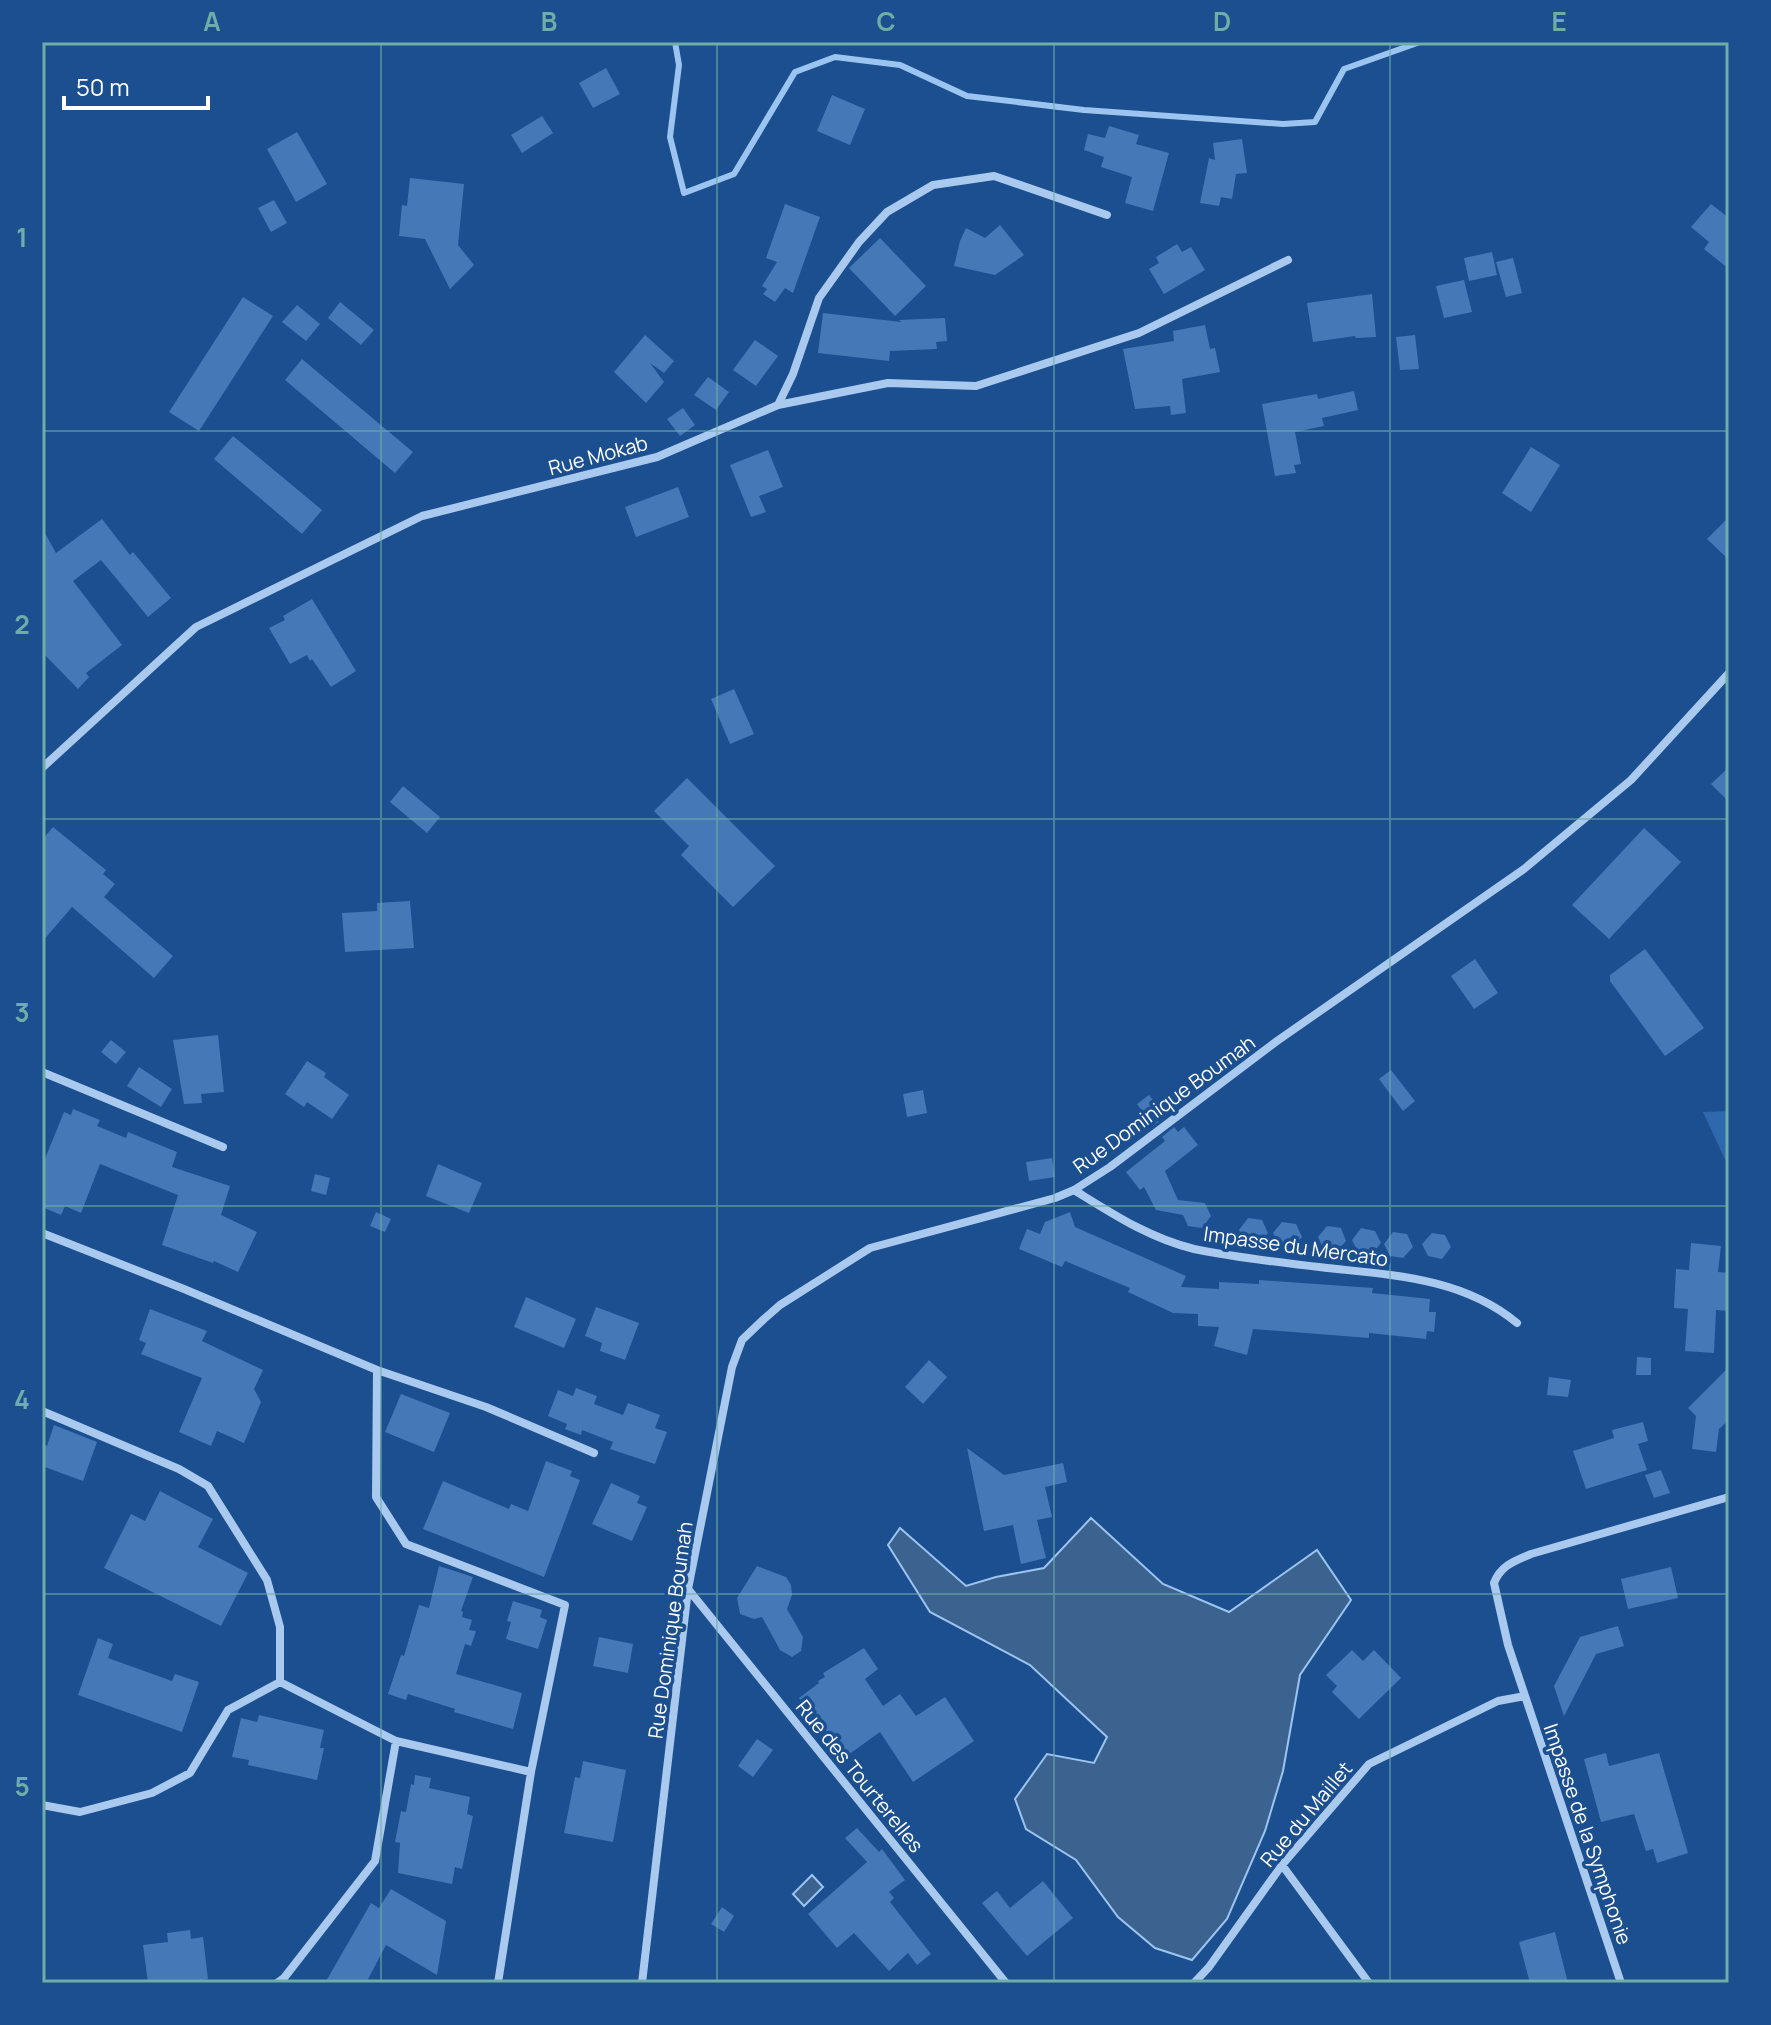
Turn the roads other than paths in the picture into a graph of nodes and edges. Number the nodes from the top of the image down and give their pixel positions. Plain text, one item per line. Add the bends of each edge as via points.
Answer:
1 (1107, 215) dead end
2 (1288, 260) dead end
3 (778, 405) junction
4 (1729, 673) edge
5 (42, 768) edge
6 (42, 1072) edge
7 (223, 1147) dead end
8 (1074, 1190) junction
9 (42, 1233) edge
10 (1517, 1323) dead end
11 (377, 1370) junction
12 (42, 1411) edge
13 (594, 1453) dead end
14 (1729, 1497) edge
15 (688, 1589) junction
16 (280, 1682) junction
17 (1525, 1696) junction
18 (396, 1741) junction
19 (531, 1772) junction
20 (42, 1805) edge
21 (1282, 1865) junction
22 (277, 1983) edge
23 (498, 1983) edge
24 (642, 1983) edge
25 (1006, 1983) edge
26 (1194, 1983) edge
27 (1369, 1983) edge
28 (1621, 1983) edge

1 - 3 street via 994,176 933,185 887,212 819,298
2 - 3 street, Rue Mokab via 1139,333 976,386 888,383
3 - 5 street, Rue Mokab via 657,457 422,516 210,620 179,640
4 - 8 street, Rue Dominique Boumah via 1631,780 1524,869
6 - 7 street
8 - 10 street, Impasse du Mercato via 1145,1233 1193,1248 1437,1283 1477,1298
8 - 15 street, Rue Dominique Boumah via 870,1248 780,1305 742,1340 732,1367
9 - 11 street
11 - 13 street via 486,1407
11 - 19 street via 376,1497 406,1544 565,1605
12 - 16 street via 208,1486 267,1580 280,1627
14 - 17 street, Impasse de la Symphonie via 1504,1566 1494,1583
15 - 24 street, Rue Dominique Boumah
15 - 25 street, Rue des Tourterelles
16 - 18 street
16 - 20 street via 228,1710 190,1773 152,1793 80,1812
17 - 21 street, Rue du Maillet via 1498,1701 1369,1764
17 - 28 street, Impasse de la Symphonie
18 - 19 street
18 - 22 street via 375,1861
19 - 23 street
21 - 26 street, Rue du Maillet
21 - 27 street

